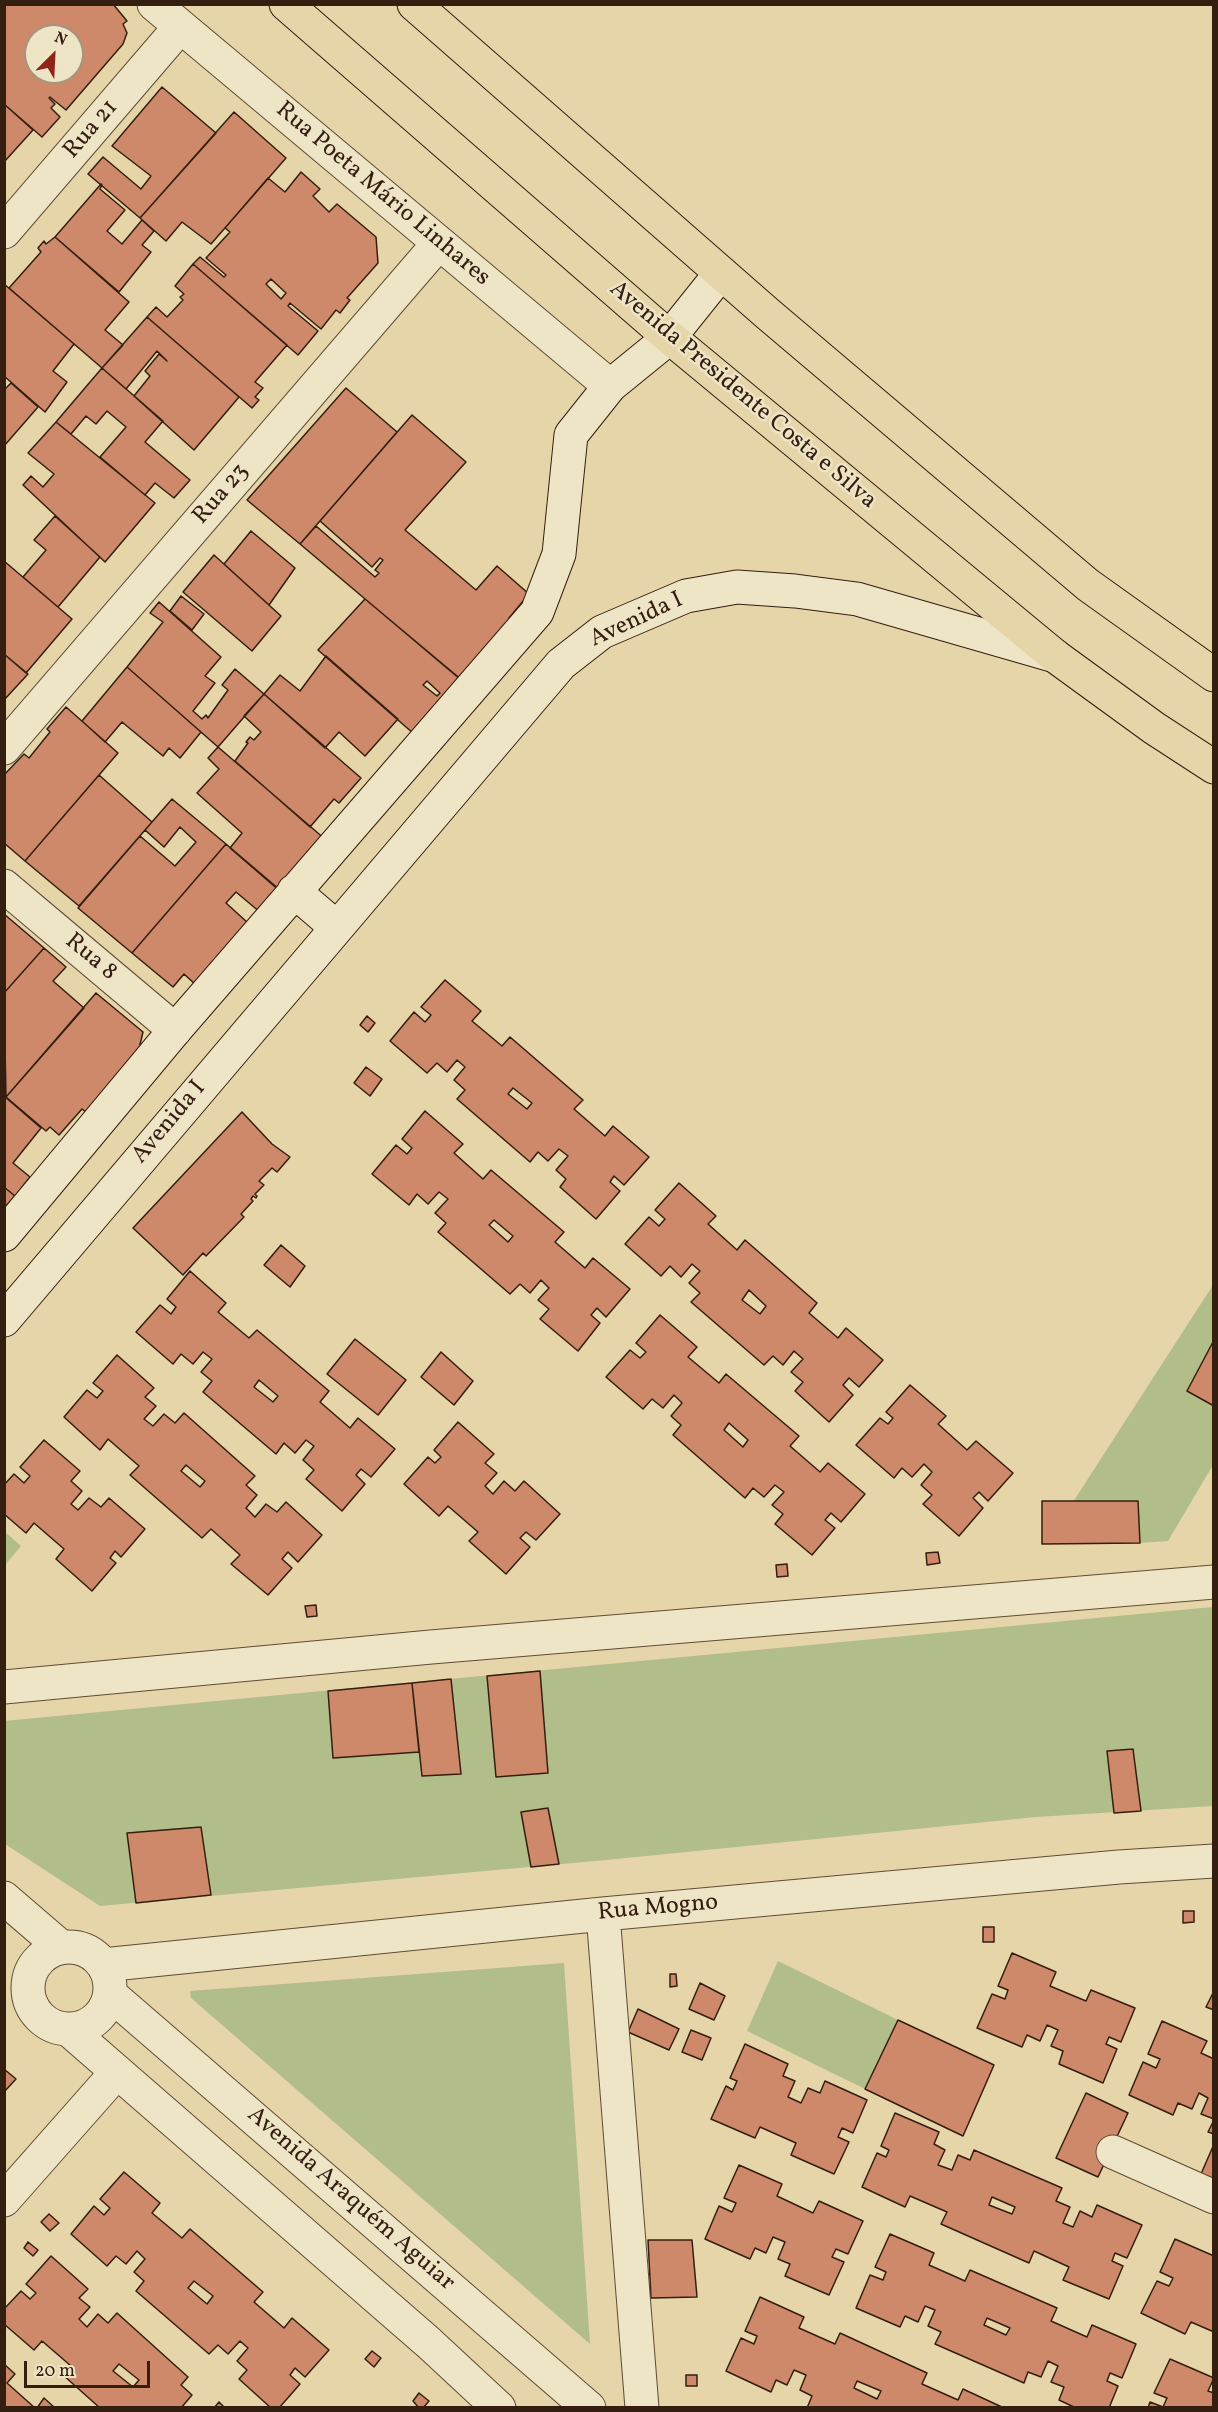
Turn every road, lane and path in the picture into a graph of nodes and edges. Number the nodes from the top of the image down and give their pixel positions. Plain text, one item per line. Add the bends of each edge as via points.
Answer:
1 (154, 4) edge
2 (286, 4) edge
3 (414, 4) edge
4 (180, 27) junction
5 (4, 232) edge
6 (439, 243) junction
7 (721, 273) junction
8 (669, 338) junction
9 (610, 386) junction
10 (1055, 656) junction
11 (1214, 675) edge
12 (4, 748) edge
13 (1214, 767) edge
14 (4, 886) edge
15 (294, 891) junction
16 (336, 927) junction
17 (175, 1030) junction
18 (4, 1235) edge
19 (4, 1320) edge
20 (1214, 1582) edge
21 (4, 1687) edge
22 (1214, 1861) edge
23 (4, 1898) edge
24 (603, 1914) junction
25 (61, 1947) junction
26 (16, 1979) edge
27 (107, 1979) junction
28 (68, 2029) junction
29 (117, 2072) junction
30 (1113, 2152) dead end
31 (1214, 2197) edge
32 (4, 2200) edge
33 (499, 2408) edge
34 (589, 2408) edge
35 (642, 2408) edge

1 - 4 street, Rua Poeta Mário Linhares
2 - 8 main road, Avenida Presidente Costa e Silva
3 - 7 main road
4 - 5 street, Rua 21
4 - 6 street, Rua Poeta Mário Linhares
6 - 9 street, Rua Poeta Mário Linhares
6 - 12 street, Rua 23
7 - 8 street
7 - 11 main road via 1088,585
8 - 9 street
8 - 10 main road, Avenida Presidente Costa e Silva
9 - 15 street via 571,435 559,554 537,612
10 - 13 main road, Avenida Presidente Costa e Silva
10 - 16 street, Avenida I via 857,599 737,587 686,596 602,632 561,663
14 - 17 street, Rua 8
15 - 16 street
15 - 17 street
16 - 19 street, Avenida I
17 - 18 street
20 - 21 street
22 - 24 street, Rua Mogno
23 - 25 street
24 - 27 street, Rua Mogno
24 - 35 street
25 - 26 street via 47,1952 30,1974
25 - 27 street via 85,1950 95,1956
26 - 28 street via 41,2019 56,2028
27 - 28 street via 106,2007 98,2018 86,2026
27 - 34 street, Avenida Araquém Aguiar
28 - 29 street
29 - 32 street
29 - 33 street
30 - 31 street

